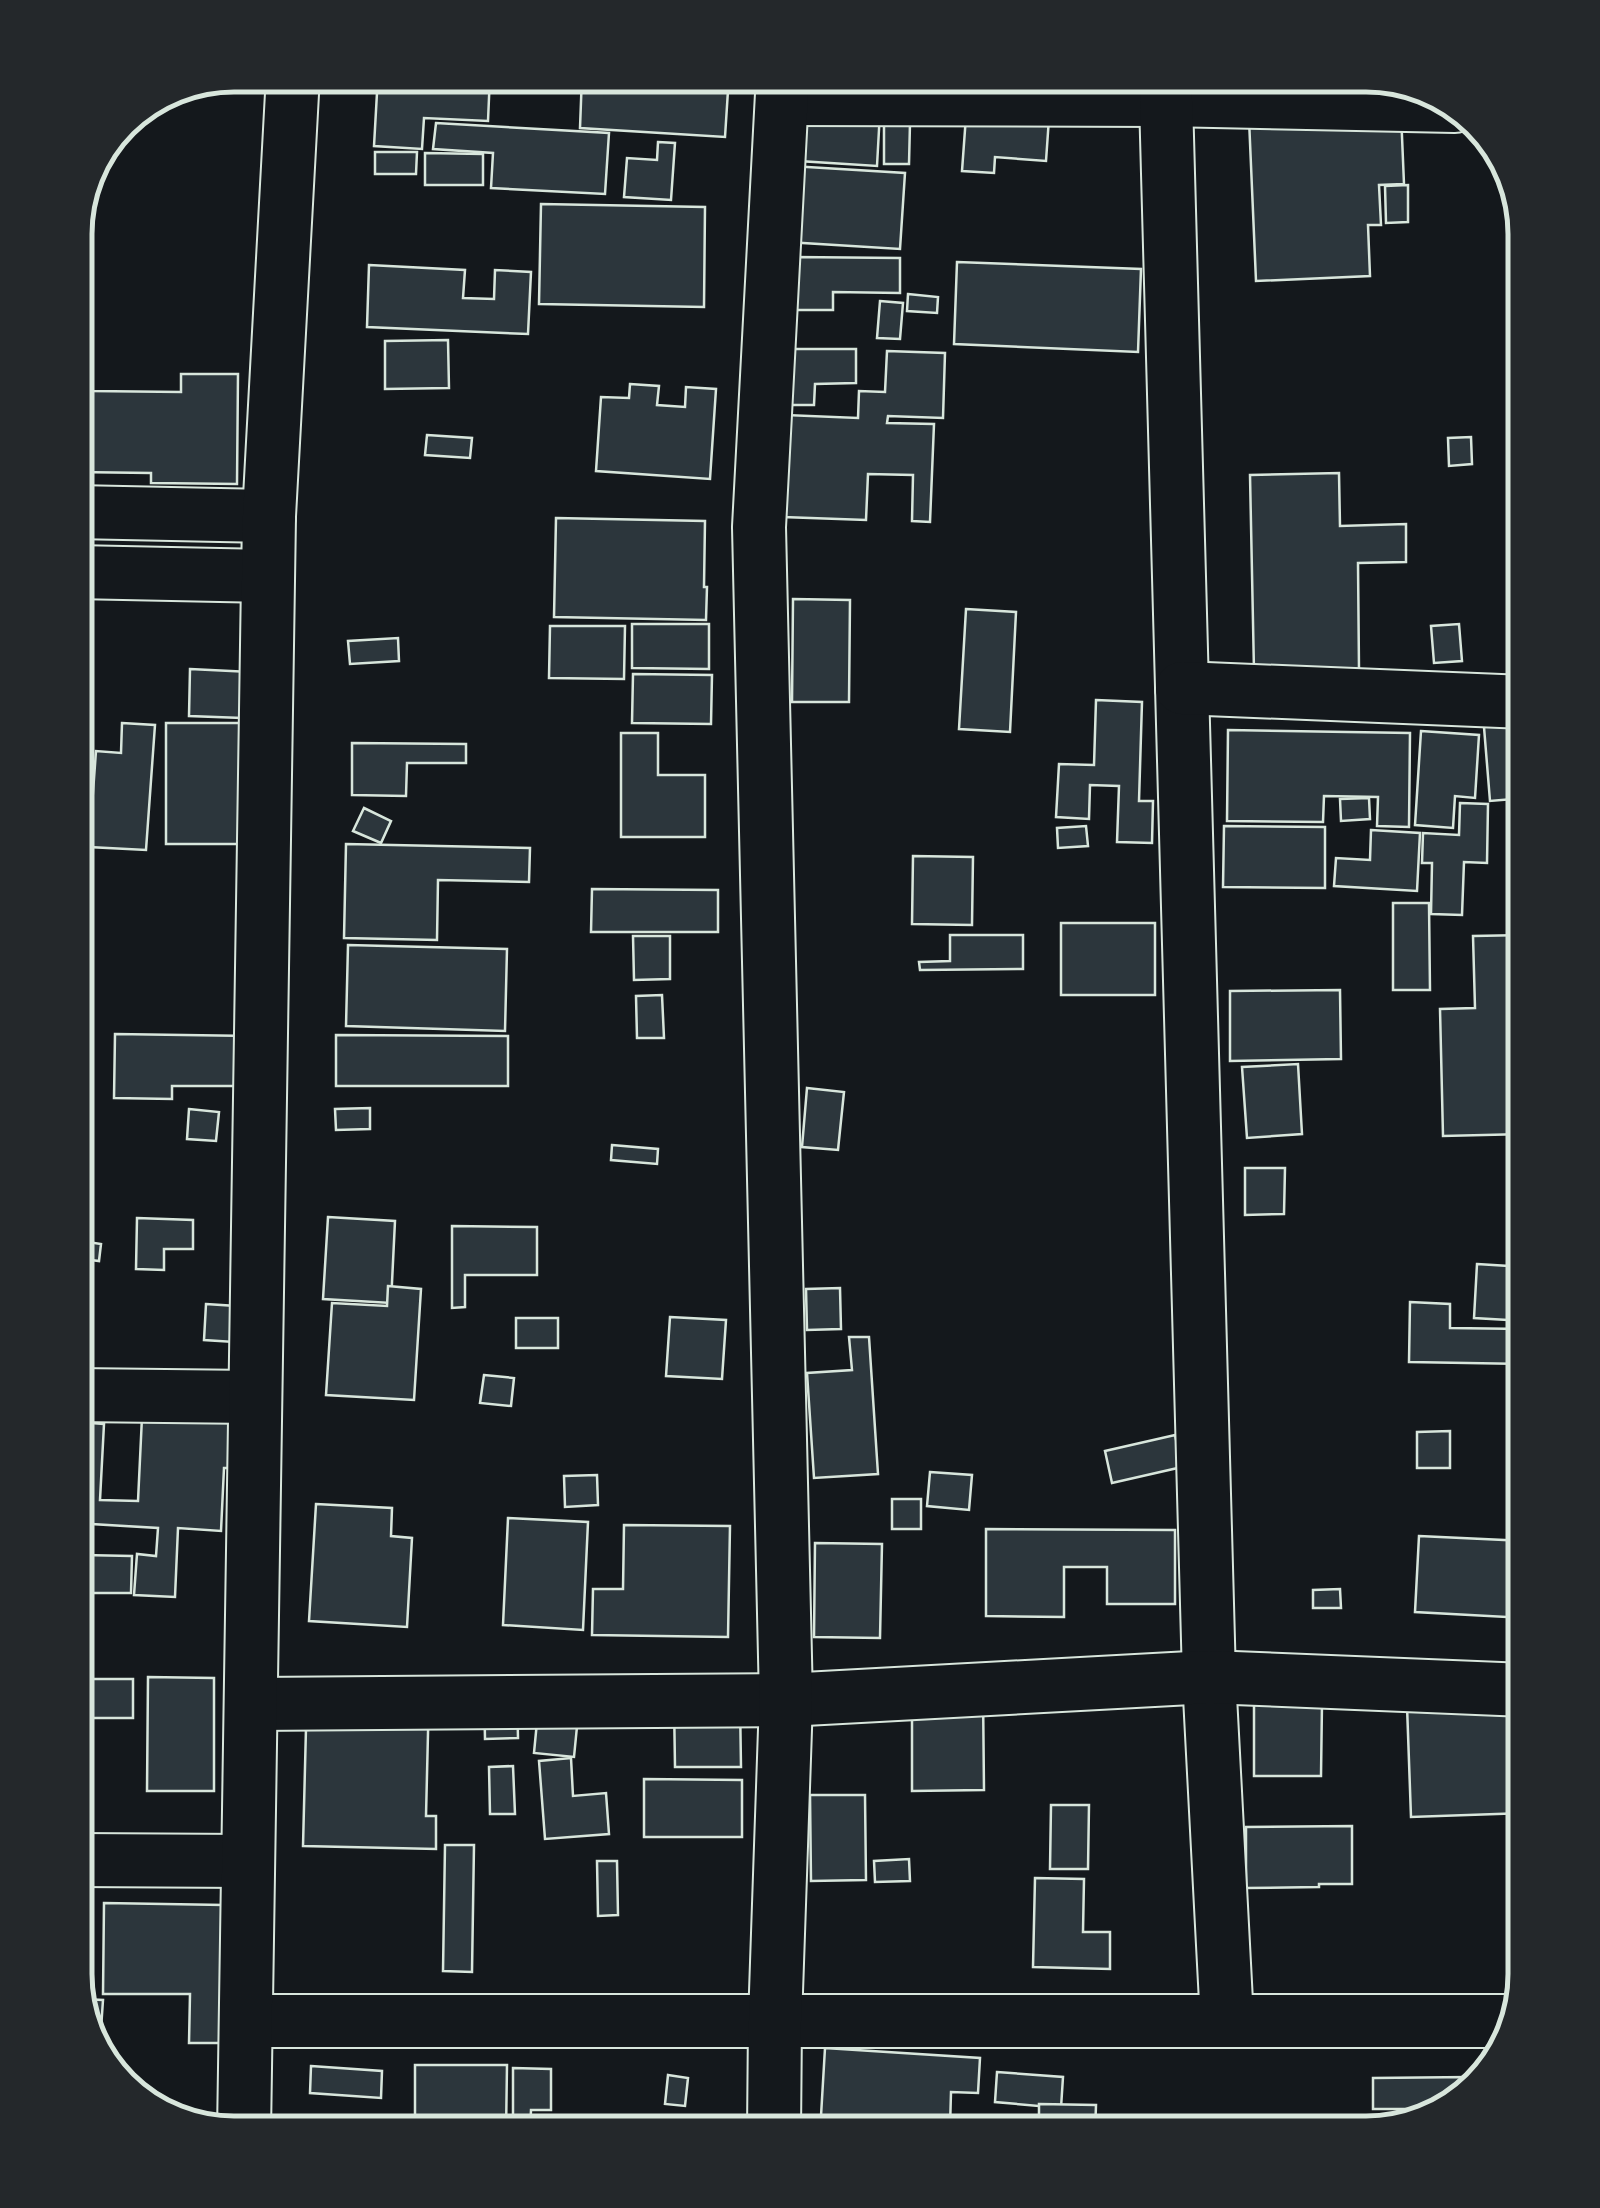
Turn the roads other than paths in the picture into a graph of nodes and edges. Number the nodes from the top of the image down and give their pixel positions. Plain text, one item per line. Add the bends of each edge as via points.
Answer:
1 (292, 92) edge
2 (783, 92) edge
3 (949, 93) edge
4 (1166, 100) junction
5 (1425, 105) edge
6 (93, 512) edge
7 (269, 516) junction
8 (93, 572) edge
9 (268, 576) junction
10 (1182, 688) junction
11 (1508, 701) edge
12 (92, 1395) edge
13 (255, 1397) junction
14 (1209, 1678) junction
15 (1508, 1689) edge
16 (786, 1700) junction
17 (250, 1704) junction
18 (92, 1860) edge
19 (248, 1861) junction
20 (775, 2021) junction
21 (1227, 2021) junction
22 (1499, 2021) edge
23 (246, 2022) junction
24 (244, 2115) edge
25 (774, 2115) edge

1 - 7 street
2 - 16 street via 759,528
3 - 4 street
4 - 5 street
4 - 10 street
6 - 7 street
7 - 9 street
8 - 9 street
9 - 13 street
10 - 11 street
10 - 14 street
12 - 13 street
13 - 17 street
14 - 15 street
14 - 16 street
14 - 21 street
16 - 17 street
16 - 20 street
17 - 19 street
18 - 19 street
19 - 23 street
20 - 21 street
20 - 23 street
20 - 25 street
21 - 22 street
23 - 24 street

